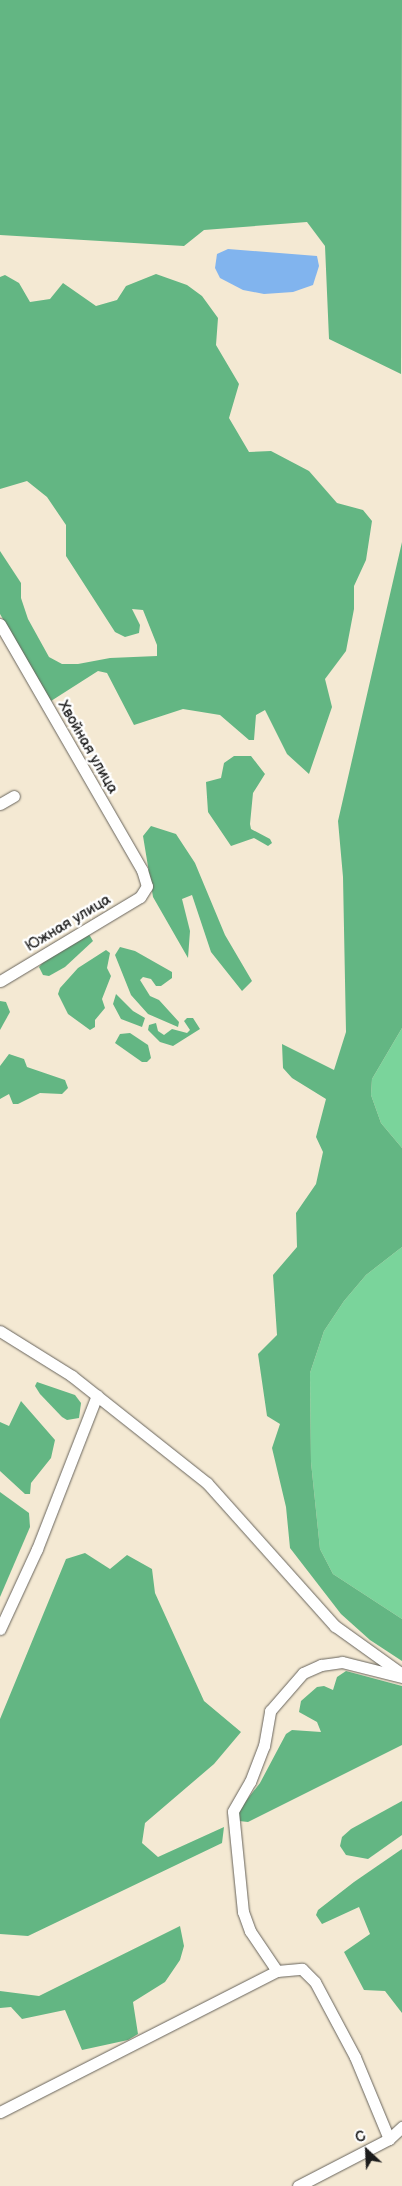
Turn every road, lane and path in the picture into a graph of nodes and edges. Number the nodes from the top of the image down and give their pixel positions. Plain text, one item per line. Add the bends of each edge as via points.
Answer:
1 (0, 624) edge
2 (14, 796) dead end
3 (0, 804) edge
4 (147, 886) joint
5 (0, 981) edge
6 (0, 1332) edge
7 (96, 1395) junction
8 (0, 1629) edge
9 (402, 1676) edge
10 (277, 1971) junction
11 (0, 2112) edge
12 (402, 2127) edge
13 (389, 2140) junction
14 (298, 2186) edge

1 - 4 street, Хвойная улица via 142,870
2 - 3 street
4 - 5 street, Южная улица via 140,898
6 - 7 street via 72,1376
7 - 8 street via 37,1549
7 - 9 street via 207,1484 335,1626
9 - 10 street via 342,1662 321,1665 303,1673 270,1711 264,1746 250,1782 233,1811 240,1897 246,1922
10 - 11 street
10 - 13 street via 302,1970 314,1982 366,2078
12 - 13 street
13 - 14 street

